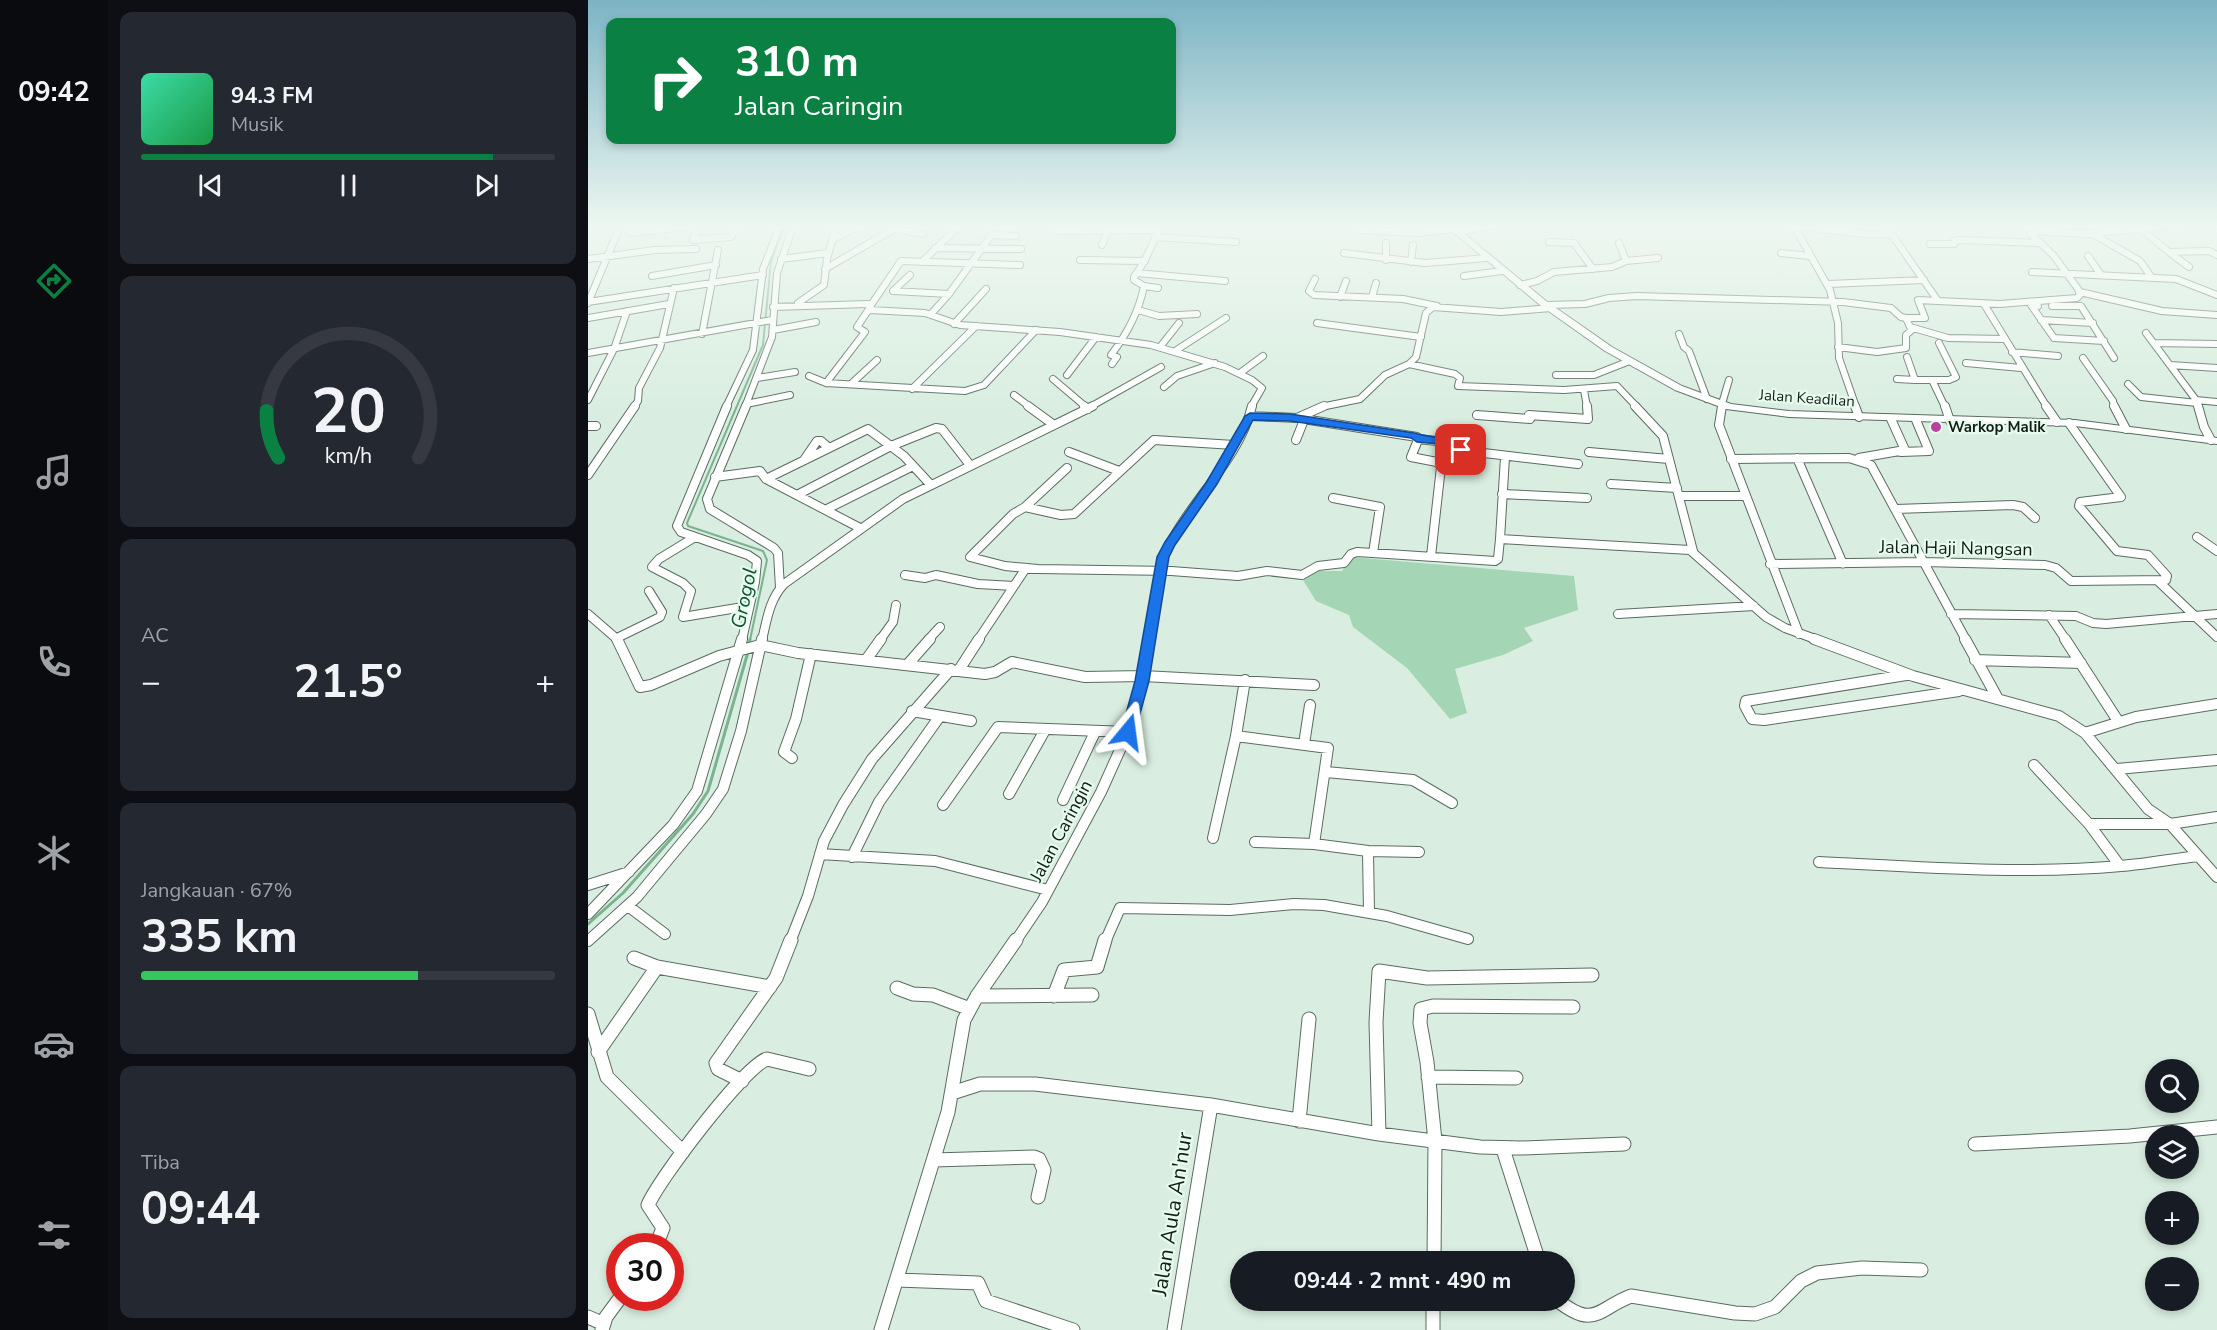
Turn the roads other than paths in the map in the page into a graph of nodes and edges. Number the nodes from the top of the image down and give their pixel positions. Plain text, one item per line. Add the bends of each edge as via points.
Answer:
1 (674, 288) joint
2 (711, 288) edge
3 (761, 288) edge
4 (776, 288) edge
5 (822, 288) edge
6 (883, 288) edge
7 (896, 288) edge
8 (953, 288) edge
9 (1143, 288) edge
10 (1310, 288) edge
11 (1343, 288) edge
12 (1375, 288) edge
13 (1524, 288) edge
14 (1828, 288) edge
15 (1929, 288) edge
16 (2077, 288) edge
17 (2199, 288) edge
18 (986, 289) dead end
19 (2080, 292) junction
20 (949, 294) junction
21 (2217, 295) edge
22 (1340, 297) junction
23 (1372, 297) junction
24 (1938, 301) junction
25 (588, 302) edge
26 (1832, 302) junction
27 (2029, 303) junction
28 (669, 304) junction
29 (796, 304) junction
30 (1984, 304) junction
31 (1437, 306) junction
32 (1549, 306) junction
33 (773, 307) junction
34 (870, 307) junction
35 (1138, 310) junction
36 (627, 311) junction
37 (931, 314) junction
38 (1197, 314) dead end
39 (2217, 315) edge
40 (588, 318) edge
41 (1226, 318) dead end
42 (1906, 318) junction
43 (2041, 320) junction
44 (770, 321) junction
45 (816, 322) dead end
46 (757, 323) junction
47 (1179, 323) dead end
48 (1317, 323) dead end
49 (2093, 323) junction
50 (954, 324) junction
51 (976, 326) junction
52 (1913, 328) junction
53 (773, 330) junction
54 (1036, 330) junction
55 (2146, 333) dead end
56 (702, 334) junction
57 (1679, 334) dead end
58 (1096, 337) junction
59 (1421, 337) junction
60 (2005, 339) junction
61 (1123, 340) junction
62 (662, 341) junction
63 (2104, 341) junction
64 (1939, 343) dead end
65 (2154, 343) junction
66 (2217, 344) edge
67 (1160, 347) junction
68 (1838, 347) junction
69 (614, 349) junction
70 (1175, 351) junction
71 (2012, 352) junction
72 (588, 353) edge
73 (1263, 356) dead end
74 (2058, 356) dead end
75 (1907, 357) dead end
76 (2083, 358) dead end
77 (2114, 358) dead end
78 (877, 360) dead end
79 (1628, 362) junction
80 (1215, 363) junction
81 (1966, 363) dead end
82 (1112, 364) dead end
83 (1409, 364) junction
84 (2170, 365) junction
85 (1161, 367) dead end
86 (2021, 368) junction
87 (2217, 368) edge
88 (795, 372) dead end
89 (1240, 373) junction
90 (1067, 375) dead end
91 (1556, 375) dead end
92 (809, 376) dead end
93 (757, 378) junction
94 (1053, 379) dead end
95 (1897, 379) dead end
96 (1729, 380) dead end
97 (1916, 380) junction
98 (1932, 380) junction
99 (826, 383) junction
100 (851, 384) junction
101 (2128, 384) dead end
102 (1164, 387) dead end
103 (912, 389) junction
104 (1584, 390) junction
105 (790, 395) dead end
106 (1014, 395) dead end
107 (1707, 399) junction
108 (588, 400) edge
109 (2197, 401) junction
110 (2217, 402) edge
111 (746, 404) junction
112 (1723, 405) junction
113 (1088, 409) junction
114 (1477, 415) dead end
115 (1250, 416) junction
116 (1859, 417) junction
117 (1300, 419) junction
118 (1891, 419) junction
119 (1916, 420) junction
120 (1955, 421) junction
121 (2057, 422) junction
122 (2069, 423) junction
123 (1054, 425) junction
124 (2126, 429) junction
125 (1417, 438) junction
126 (1296, 440) dead end
127 (2214, 440) edge
128 (1234, 445) junction
129 (891, 446) junction
130 (1069, 452) dead end
131 (1589, 452) dead end
132 (1901, 452) junction
133 (1505, 457) junction
134 (1797, 458) junction
135 (1669, 459) junction
136 (1731, 459) junction
137 (1855, 459) junction
138 (1578, 464) dead end
139 (970, 465) junction
140 (792, 466) junction
141 (913, 466) junction
142 (1067, 468) dead end
143 (760, 471) junction
144 (1119, 471) junction
145 (588, 475) edge
146 (715, 477) junction
147 (766, 479) junction
148 (930, 484) junction
149 (1611, 484) dead end
150 (1678, 492) junction
151 (1502, 494) junction
152 (797, 495) junction
153 (1745, 496) junction
154 (1333, 498) dead end
155 (1587, 498) dead end
156 (1025, 507) junction
157 (827, 509) junction
158 (1896, 509) junction
159 (2035, 518) dead end
160 (860, 528) junction
161 (695, 537) junction
162 (2197, 537) dead end
163 (1500, 539) junction
164 (1693, 551) junction
165 (2217, 551) edge
166 (1373, 553) junction
167 (1431, 556) junction
168 (1924, 562) junction
169 (1770, 564) junction
170 (1842, 564) junction
171 (1026, 567) junction
172 (1160, 571) junction
173 (905, 575) dead end
174 (2158, 581) junction
175 (1014, 586) junction
176 (780, 588) junction
177 (650, 591) dead end
178 (896, 605) dead end
179 (1786, 605) junction
180 (749, 606) junction
181 (1754, 606) junction
182 (588, 614) edge
183 (1618, 614) dead end
184 (1952, 614) junction
185 (2217, 614) edge
186 (2049, 615) junction
187 (2198, 616) junction
188 (1772, 621) junction
189 (940, 627) dead end
190 (1799, 634) junction
191 (2217, 637) edge
192 (617, 638) junction
193 (759, 645) junction
194 (740, 650) junction
195 (811, 654) junction
196 (866, 660) junction
197 (1975, 660) junction
198 (2081, 663) junction
199 (908, 664) junction
200 (955, 670) junction
201 (1908, 675) junction
202 (1143, 676) junction
203 (1245, 680) junction
204 (1314, 685) dead end
205 (1964, 691) junction
206 (1998, 699) junction
207 (2217, 704) edge
208 (1310, 705) dead end
209 (912, 711) junction
210 (940, 716) junction
211 (971, 721) dead end
212 (2118, 721) junction
213 (1045, 730) junction
214 (1095, 732) junction
215 (1128, 732) junction
216 (2085, 733) junction
217 (1236, 736) junction
218 (1304, 744) junction
219 (792, 759) dead end
220 (2217, 760) edge
221 (2034, 765) dead end
222 (2116, 769) junction
223 (1326, 772) junction
224 (1009, 794) dead end
225 (1063, 800) dead end
226 (1452, 803) dead end
227 (943, 805) dead end
228 (2217, 817) edge
229 (2089, 824) junction
230 (2170, 824) junction
231 (1213, 838) dead end
232 (1255, 842) dead end
233 (1314, 844) junction
234 (1368, 851) junction
235 (1419, 852) dead end
236 (820, 854) junction
237 (852, 857) junction
238 (2207, 861) edge
239 (1819, 862) dead end
240 (2120, 866) junction
241 (631, 871) junction
242 (2217, 877) edge
243 (588, 885) edge
244 (1048, 891) junction
245 (628, 906) junction
246 (1370, 913) junction
247 (588, 914) edge
248 (665, 934) dead end
249 (1468, 939) dead end
250 (588, 941) edge
251 (634, 958) dead end
252 (657, 967) junction
253 (1592, 975) dead end
254 (770, 987) junction
255 (897, 988) dead end
256 (1092, 995) dead end
257 (977, 996) junction
258 (1054, 996) junction
259 (1573, 1007) dead end
260 (970, 1009) junction
261 (588, 1014) edge
262 (1309, 1019) dead end
263 (598, 1052) junction
264 (809, 1069) dead end
265 (1428, 1077) junction
266 (1516, 1078) dead end
267 (742, 1082) junction
268 (952, 1093) junction
269 (1211, 1105) junction
270 (1299, 1121) junction
271 (2217, 1126) edge
272 (1379, 1134) junction
273 (1435, 1141) junction
274 (1624, 1144) dead end
275 (1975, 1144) dead end
276 (1503, 1149) junction
277 (683, 1152) junction
278 (934, 1160) junction
279 (1038, 1197) dead end
280 (663, 1233) edge
281 (1434, 1251) edge
282 (1535, 1251) edge
283 (1921, 1269) dead end
284 (897, 1280) junction
285 (613, 1311) edge
286 (1433, 1311) edge
287 (1575, 1311) edge
288 (588, 1317) edge
289 (1595, 1324) edge
290 (603, 1328) edge
291 (881, 1330) edge
292 (1073, 1330) edge
293 (1174, 1330) edge
294 (1433, 1330) edge

1 - 25 street
1 - 28 street
2 - 56 street
3 - 46 street
4 - 33 street
5 - 29 street
6 - 34 street
7 - 20 street via 893,291
8 - 20 street
9 - 35 street
10 - 22 street via 1310,293
11 - 22 street
12 - 23 street
13 - 32 main road, Jalan Keadilan
14 - 26 street
15 - 24 street
16 - 19 street
17 - 21 street
18 - 50 street
19 - 27 street via 2077,298
19 - 39 street via 2162,312
20 - 37 street
22 - 23 street
23 - 31 street
24 - 30 street
24 - 42 street via 1918,300 1925,318
26 - 32 street via 1637,296
26 - 42 street via 1891,308
26 - 68 street
27 - 30 street
27 - 43 street
27 - 49 street via 2081,306
28 - 36 street
28 - 62 street
29 - 33 street
29 - 34 street
30 - 60 street
31 - 32 street via 1500,312
31 - 59 street via 1426,313
32 - 79 main road, Jalan Keadilan
33 - 44 street
34 - 37 street
34 - 99 street via 857,327 865,332
35 - 38 street via 1159,316
35 - 61 street
36 - 40 street
36 - 69 street
37 - 50 street
41 - 70 street
42 - 52 street
43 - 49 street
43 - 63 street via 2054,338
44 - 46 street
44 - 53 street
45 - 53 street
46 - 56 street
46 - 161 street via 752,355 678,522 681,532
47 - 67 street
48 - 59 street
49 - 63 street
50 - 51 street
51 - 54 street
51 - 103 street
52 - 60 street via 1948,338
52 - 68 street via 1905,335 1906,348 1877,352
53 - 93 street
54 - 58 street
54 - 103 street via 984,386 965,392
55 - 65 street
56 - 62 street
57 - 107 street
58 - 61 street
58 - 90 street
59 - 83 street via 1418,354
60 - 71 street
61 - 67 street
61 - 82 street via 1111,355 1117,357
62 - 69 street
62 - 145 street via 639,388 636,406
63 - 77 street
64 - 98 street via 1956,377
65 - 66 street
65 - 84 street
67 - 70 street
68 - 116 street
69 - 72 street
69 - 108 street
70 - 80 street
71 - 74 street
71 - 86 street
73 - 89 street
75 - 97 street
76 - 124 street via 2113,401
78 - 100 street
79 - 91 street via 1594,375
79 - 107 main road, Jalan Keadilan
80 - 89 street
80 - 102 street via 1177,376
81 - 86 street
83 - 104 street via 1455,374 1460,378 1458,386
83 - 117 street via 1385,375 1356,401 1326,405
84 - 87 street
84 - 109 street
85 - 113 street
86 - 121 street
88 - 93 street
89 - 115 street, Jalan Caringin via 1262,388
92 - 99 street
93 - 111 street
94 - 113 street
95 - 97 street
96 - 112 street
97 - 98 street
98 - 120 street
99 - 100 street
100 - 103 street
101 - 109 street via 2141,397
104 - 114 street via 1588,419
104 - 135 street via 1617,386 1661,432
105 - 111 street
106 - 123 street
107 - 112 main road, Jalan Keadilan
109 - 110 street
109 - 127 street via 2204,427
111 - 146 street
112 - 116 main road, Jalan Keadilan via 1768,412
112 - 136 street via 1718,419
113 - 123 street
115 - 117 street
115 - 128 street, Jalan Caringin
116 - 118 main road, Jalan Keadilan
117 - 125 street
117 - 126 street
118 - 119 main road, Jalan Keadilan
118 - 132 street via 1905,447
119 - 120 main road, Jalan Keadilan
119 - 132 street via 1929,451
120 - 121 main road, Jalan Keadilan
121 - 122 main road, Jalan Keadilan
122 - 124 main road, Jalan Keadilan
122 - 174 street via 2121,497 2080,502 2079,506 2118,551 2140,553 2154,560 2167,576 2166,580
123 - 139 street
124 - 127 main road, Jalan Keadilan
125 - 133 street via 1452,441 1460,444 1461,450
125 - 167 street via 1411,457 1437,462 1441,467
128 - 144 street via 1158,439
128 - 172 street, Jalan Caringin via 1169,544
129 - 139 street via 939,427
129 - 140 street via 868,429
129 - 141 street
129 - 152 street
130 - 144 street
131 - 135 street
132 - 137 street
133 - 138 street
133 - 151 street
134 - 136 street
134 - 137 street
134 - 170 street
135 - 150 street
136 - 153 street
137 - 158 street via 1874,469
139 - 148 street
140 - 143 street
140 - 147 street
141 - 148 street
141 - 157 street
142 - 156 street
143 - 146 street
143 - 147 street
144 - 156 street via 1071,515
146 - 176 street via 707,504 774,548 778,553
147 - 152 street
148 - 160 street
149 - 150 street
150 - 153 street
150 - 164 street
151 - 155 street
151 - 163 street
152 - 157 street
153 - 169 street
154 - 166 street via 1380,507
156 - 171 street via 970,557
157 - 160 street
158 - 159 street via 2013,505 2023,507
158 - 168 street
160 - 176 street
161 - 180 street via 757,561
161 - 180 street via 652,567 688,586 691,591 683,617
162 - 165 street
163 - 164 street
163 - 167 street via 1497,561
164 - 181 street
166 - 167 street
166 - 172 street via 1354,552 1344,564 1318,566 1302,575 1267,571 1238,576
168 - 170 street, Jalan Haji Nangsan
168 - 174 street, Jalan Haji Nangsan via 2050,566 2075,582
168 - 184 street
169 - 170 street, Jalan Haji Nangsan
169 - 179 street
171 - 172 street
171 - 175 street
172 - 202 street, Jalan Caringin
173 - 175 street via 936,575 978,584
174 - 187 street
175 - 200 street
176 - 193 street via 770,606
177 - 192 street via 662,615
178 - 196 street via 893,622
179 - 188 street
179 - 190 street
180 - 194 street
181 - 183 street
181 - 188 street
182 - 192 street
184 - 186 street
184 - 197 street
185 - 187 street
186 - 187 street via 2076,616 2106,624
186 - 198 street
187 - 191 street
188 - 190 street
189 - 199 street
190 - 201 street
192 - 194 street via 639,687
193 - 194 street
193 - 195 street
193 - 245 street via 738,742 723,789
194 - 241 street via 697,791
195 - 196 street
195 - 219 street via 784,753
196 - 199 street
197 - 198 street
197 - 206 street
198 - 212 street
199 - 200 street
200 - 202 street via 993,673 1012,662 1085,677
200 - 209 street
201 - 205 street
201 - 205 street via 1746,701 1745,706 1752,719 1764,720
202 - 203 street
202 - 215 street, Jalan Caringin
203 - 204 street
203 - 217 street
205 - 206 street
206 - 216 street via 2050,712
207 - 212 street
208 - 218 street
209 - 210 street
209 - 236 street via 859,778 829,828
210 - 211 street
210 - 237 street via 879,802
212 - 216 street
213 - 214 street
213 - 224 street
213 - 227 street via 998,727
214 - 215 street
214 - 225 street
215 - 244 street, Jalan Caringin via 1092,812
216 - 222 street
217 - 218 street
217 - 231 street
218 - 223 street via 1329,748
220 - 222 street
221 - 229 street
222 - 230 street via 2148,808
223 - 226 street via 1413,780
223 - 233 street
228 - 230 street
229 - 230 street
229 - 240 street
230 - 238 street
232 - 233 street
233 - 234 street
234 - 235 street
234 - 246 street
236 - 237 street
236 - 254 street via 783,963
237 - 244 street via 935,861
238 - 240 street
238 - 242 street
239 - 240 street via 1980,869
241 - 243 street
241 - 247 street
244 - 257 street, Jalan Caringin
245 - 248 street
245 - 250 street
246 - 249 street
246 - 258 street via 1302,904 1231,910 1120,908 1097,968 1064,970
251 - 252 street
252 - 254 street
252 - 263 street
253 - 272 street via 1427,978 1380,971
254 - 267 street via 716,1063 718,1069
255 - 260 street via 933,995
256 - 258 street
257 - 258 street
257 - 260 street, Jalan Caringin
259 - 265 street via 1423,1007 1420,1023
260 - 268 street, Jalan Caringin via 961,1031
261 - 263 street via 595,1025
262 - 270 street
263 - 277 street via 608,1079
264 - 267 street via 767,1058
265 - 266 street
265 - 273 street
267 - 277 street
268 - 269 street via 980,1084 1035,1084
268 - 278 street, Jalan Caringin
269 - 270 street
269 - 293 street, Jalan Aula An'nur
270 - 272 street
271 - 275 street via 2130,1137
272 - 273 street
273 - 276 street
273 - 281 street
274 - 276 street
276 - 282 street
277 - 280 street via 649,1199 650,1209 663,1225
278 - 279 street via 1034,1157 1044,1170
278 - 284 street, Jalan Caringin
283 - 289 street via 1868,1269 1808,1276 1777,1308 1761,1313 1741,1314 1631,1296 1620,1299
284 - 291 street, Jalan Caringin
284 - 292 street via 972,1281 978,1283 986,1301
285 - 290 street
286 - 294 street
287 - 289 street
288 - 290 street

